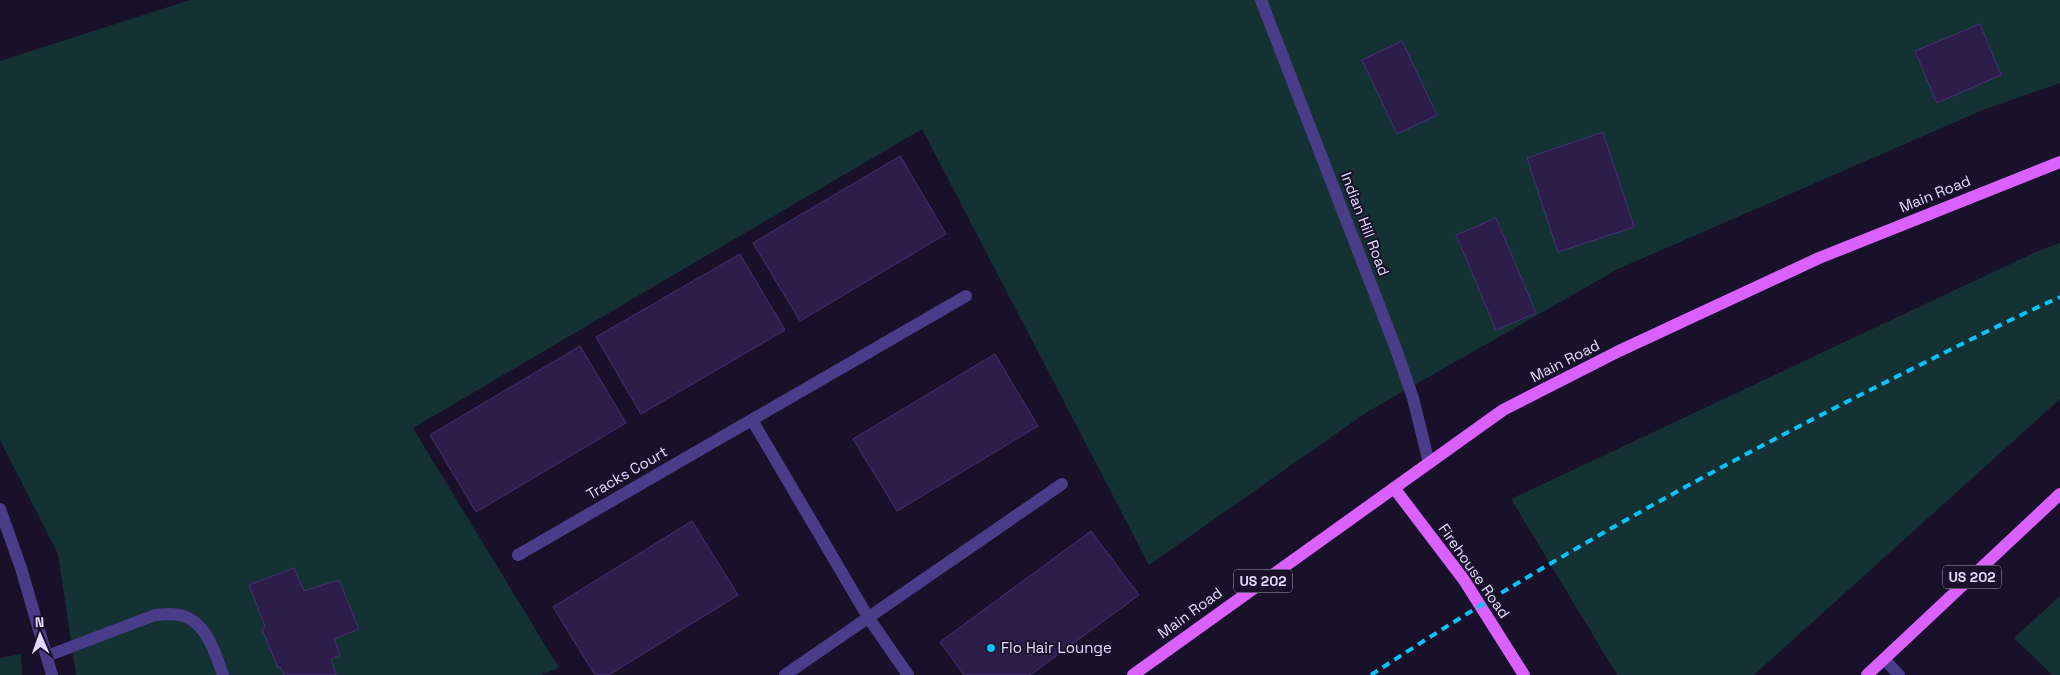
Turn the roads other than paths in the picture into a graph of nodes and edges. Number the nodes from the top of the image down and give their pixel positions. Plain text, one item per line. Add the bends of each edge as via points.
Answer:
1 (1261, 0) edge
2 (2060, 162) edge
3 (966, 296) dead end
4 (752, 420) junction
5 (1429, 463) junction
6 (1062, 484) dead end
7 (1394, 488) junction
8 (2060, 494) edge
9 (0, 509) edge
10 (518, 555) dead end
11 (868, 617) junction
12 (46, 656) junction
13 (1884, 659) junction
14 (52, 675) edge
15 (223, 675) edge
16 (785, 675) edge
17 (908, 675) edge
18 (1133, 675) edge
19 (1524, 675) edge
20 (1867, 675) edge
21 (1899, 675) edge

1 - 5 street, Indian Hill Road via 1396,349
2 - 5 main road, Main Road via 1819,258 1619,351 1503,410
3 - 4 street, Tracks Court
4 - 10 street, Tracks Court
4 - 11 street
5 - 7 main road, Main Road
6 - 11 street
7 - 18 main road, Main Road / US 202
7 - 19 main road, Firehouse Road via 1464,580
8 - 13 main road, US 202
9 - 12 street
11 - 16 street
11 - 17 street
12 - 14 street
12 - 15 street via 156,615 170,614 184,616 198,626 215,652
13 - 20 main road, US 202
13 - 21 street

